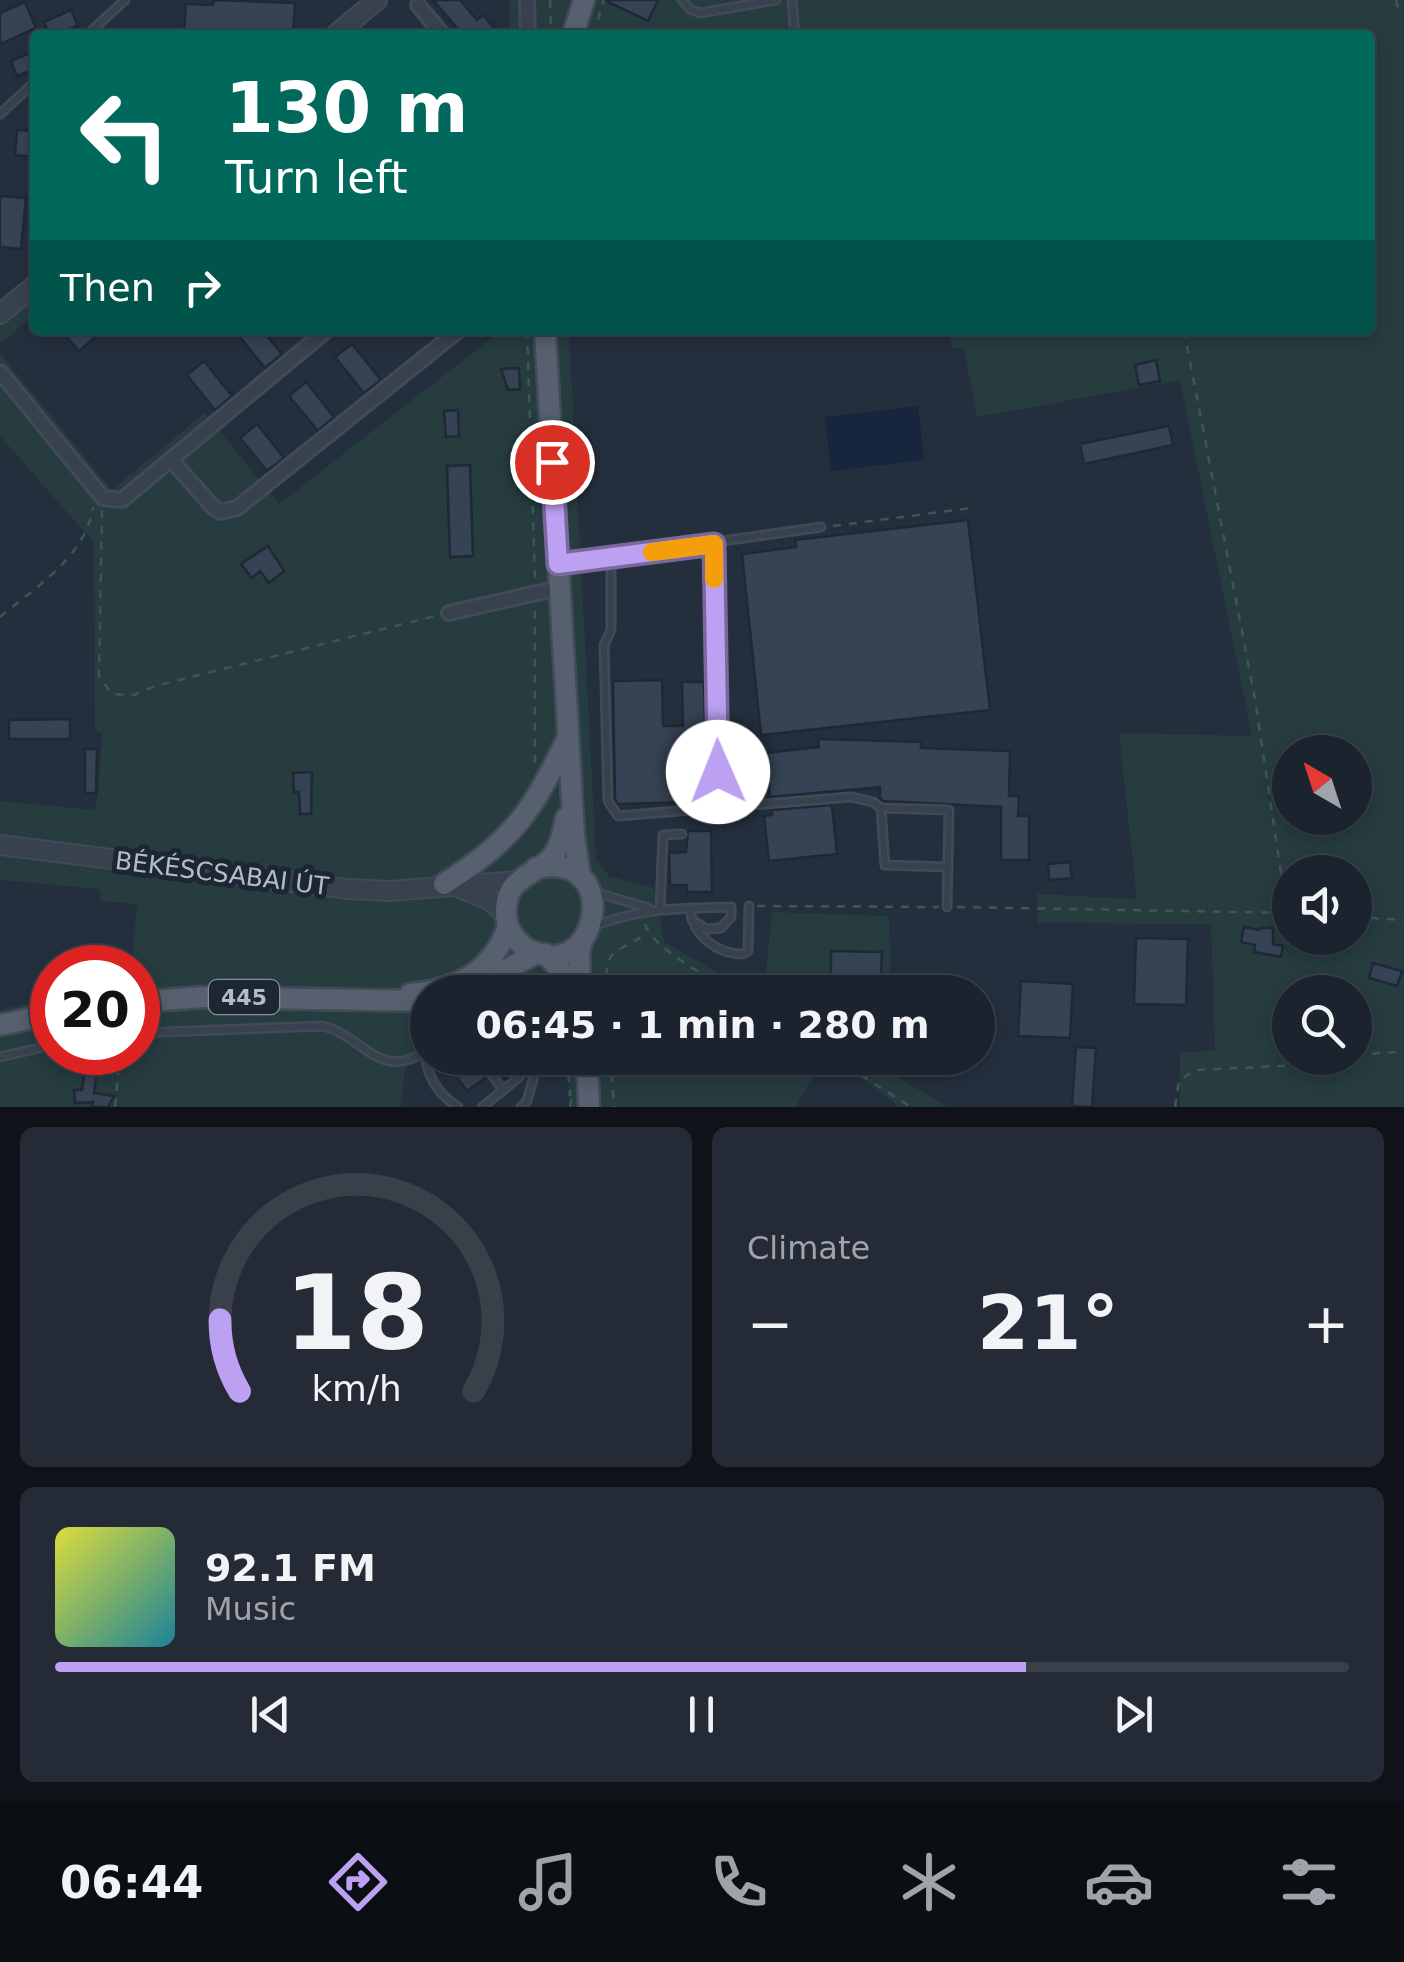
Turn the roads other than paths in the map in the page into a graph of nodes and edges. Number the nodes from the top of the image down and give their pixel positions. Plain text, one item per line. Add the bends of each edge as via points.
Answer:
1 (126, 0) edge
2 (377, 0) edge
3 (527, 0) edge
4 (584, 0) edge
5 (682, 0) edge
6 (776, 0) edge
7 (792, 0) edge
8 (418, 5) dead end
9 (93, 30) edge
10 (341, 30) edge
11 (439, 30) edge
12 (528, 30) edge
13 (575, 30) edge
14 (795, 30) edge
15 (30, 87) edge
16 (0, 114) edge
17 (30, 289) edge
18 (0, 314) edge
19 (321, 335) edge
20 (452, 335) edge
21 (545, 335) edge
22 (0, 372) edge
23 (172, 460) junction
24 (821, 528) road end
25 (714, 544) junction
26 (611, 557) junction
27 (558, 564) junction
28 (560, 588) junction
29 (449, 613) road end
30 (569, 735) junction
31 (572, 786) junction
32 (881, 808) junction
33 (718, 810) junction
34 (682, 834) dead end
35 (0, 846) edge
36 (536, 868) junction
37 (948, 868) junction
38 (516, 881) junction
39 (583, 881) junction
40 (444, 884) junction
41 (749, 906) road end
42 (948, 907) road end
43 (690, 908) junction
44 (657, 909) junction
45 (507, 920) junction
46 (692, 920) junction
47 (586, 934) junction
48 (542, 954) junction
49 (498, 975) edge
50 (563, 975) edge
51 (573, 975) edge
52 (352, 999) junction
53 (160, 1000) edge
54 (410, 1001) edge
55 (30, 1019) edge
56 (0, 1025) edge
57 (160, 1032) edge
58 (30, 1050) edge
59 (0, 1057) edge
60 (410, 1060) edge
61 (430, 1075) edge
62 (493, 1075) edge
63 (519, 1075) edge
64 (533, 1075) edge
65 (584, 1075) edge
66 (504, 1090) junction
67 (579, 1102) edge
68 (455, 1105) edge
69 (482, 1107) edge
70 (521, 1107) edge

1 - 9 lane
2 - 10 street
3 - 12 street
4 - 13 main road
5 - 6 lane via 700,13
7 - 14 lane
8 - 11 street
15 - 16 lane
17 - 18 street
19 - 23 street
20 - 23 street via 237,508 213,508
21 - 27 main road
22 - 23 street via 99,494 113,501 129,497
24 - 25 lane
25 - 26 lane
25 - 33 lane
26 - 27 lane
26 - 33 lane via 611,630 604,645 609,808 618,816
27 - 28 main road
28 - 29 street
28 - 30 main road
30 - 31 main road
30 - 40 main road via 535,804 510,834
31 - 36 main road via 563,835 550,860
31 - 39 main road
32 - 33 lane via 851,797
32 - 37 lane via 885,864
32 - 37 lane via 949,810
34 - 44 lane via 664,834
35 - 40 street, BÉKÉSCSABAI ÚT via 348,889
36 - 38 main road
36 - 39 main road via 556,866
37 - 42 lane
38 - 40 street, BÉKÉSCSABAI ÚT
38 - 45 main road
39 - 44 lane via 601,896
39 - 47 main road via 594,904
40 - 45 street, BÉKÉSCSABAI ÚT via 477,894
41 - 46 lane via 750,941 742,954 704,939
43 - 44 lane
43 - 46 lane
43 - 46 lane via 731,907 721,928 706,930
44 - 47 lane via 616,917
45 - 48 main road via 522,945
45 - 52 main road, 445 via 499,952 471,976 422,992
47 - 48 main road via 562,953
47 - 51 main road
48 - 49 main road
48 - 50 main road
52 - 53 main road, 445
52 - 54 main road, 445
55 - 56 main road
57 - 60 lane via 323,1026 384,1060
58 - 59 lane
61 - 68 lane
62 - 66 lane
63 - 66 lane
64 - 70 lane
65 - 67 main road
66 - 69 lane

